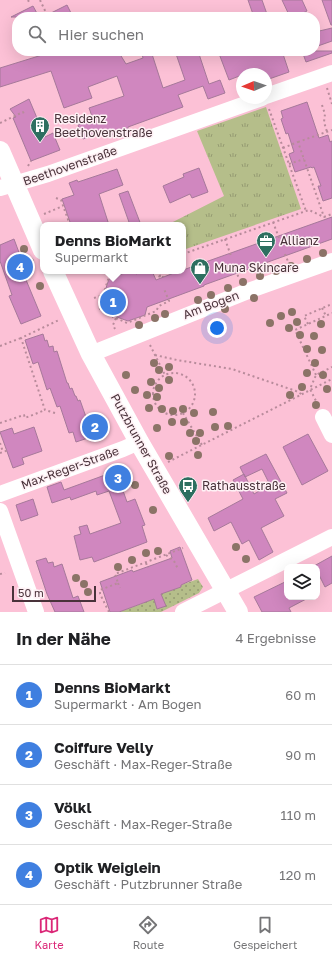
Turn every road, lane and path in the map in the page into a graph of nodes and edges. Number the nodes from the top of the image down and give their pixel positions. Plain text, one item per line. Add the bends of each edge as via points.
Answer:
1 (40, 0) edge
2 (46, 12) edge
3 (332, 73) edge
4 (272, 97) edge
5 (253, 104) edge
6 (266, 104) edge
7 (322, 105) dead end
8 (24, 114) dead end
9 (95, 117) dead end
10 (81, 122) dead end
11 (0, 123) edge
12 (332, 130) edge
13 (327, 132) junction
14 (298, 142) junction
15 (283, 148) junction
16 (0, 151) edge
17 (304, 159) junction
18 (289, 164) junction
19 (7, 186) edge
20 (56, 198) dead end
21 (63, 206) junction
22 (306, 211) junction
23 (332, 214) edge
24 (39, 215) dead end
25 (324, 217) junction
26 (69, 222) edge
27 (273, 222) junction
28 (279, 238) dead end
29 (225, 239) junction
30 (40, 245) edge
31 (186, 253) edge
32 (231, 256) dead end
33 (332, 261) edge
34 (236, 270) dead end
35 (54, 274) edge
36 (108, 274) dead end
37 (158, 274) edge
38 (163, 277) dead end
39 (240, 278) dead end
40 (164, 289) dead end
41 (103, 295) junction
42 (94, 298) dead end
43 (169, 301) junction
44 (170, 304) dead end
45 (332, 304) edge
46 (108, 306) junction
47 (322, 308) junction
48 (99, 309) dead end
49 (332, 313) edge
50 (326, 316) junction
51 (116, 318) junction
52 (56, 321) dead end
53 (308, 324) junction
54 (115, 329) dead end
55 (21, 338) junction
56 (150, 345) dead end
57 (0, 346) edge
58 (91, 354) junction
59 (155, 355) junction
60 (332, 368) edge
61 (165, 375) junction
62 (316, 375) junction
63 (332, 379) edge
64 (310, 390) junction
65 (303, 395) junction
66 (45, 410) junction
67 (55, 413) dead end
68 (183, 413) junction
69 (324, 417) joint
70 (0, 423) edge
71 (332, 435) edge
72 (139, 442) junction
73 (0, 443) edge
74 (202, 445) junction
75 (9, 450) dead end
76 (2, 452) edge
77 (155, 469) junction
78 (0, 494) edge
79 (0, 511) edge
80 (332, 537) edge
81 (188, 547) dead end
82 (166, 555) junction
83 (146, 563) junction
84 (148, 568) dead end
85 (178, 569) dead end
86 (5, 573) dead end
87 (0, 574) edge
88 (118, 583) junction
89 (120, 588) dead end
90 (226, 592) junction
91 (36, 612) edge
92 (109, 612) edge
93 (183, 612) edge
94 (238, 612) edge

1 - 2 path
3 - 4 street, Beethovenstraße
5 - 19 street, Beethovenstraße
6 - 15 path
7 - 13 path
8 - 11 path via 23,112
9 - 10 path
12 - 13 path
13 - 14 path
14 - 15 path
14 - 17 path
15 - 18 path
16 - 19 main road
17 - 18 path
17 - 25 path
18 - 22 path
19 - 30 main road
20 - 21 path via 61,200
21 - 24 path
21 - 26 path
22 - 25 path
22 - 27 path
23 - 25 path
27 - 28 path
27 - 29 path
29 - 31 path
29 - 32 path
33 - 58 street, Am Bogen via 248,291
34 - 39 path
35 - 58 main road, Putzbrunner Straße
36 - 41 path
37 - 38 path via 159,277
40 - 43 path
41 - 42 path
41 - 46 path
43 - 44 path
43 - 51 path via 159,306 156,312 127,323
45 - 47 path
46 - 48 path
46 - 51 path
47 - 50 path
47 - 53 path via 304,316
49 - 50 path
50 - 53 path
51 - 54 path via 113,325
52 - 55 path
53 - 62 path via 295,330
55 - 57 path
55 - 66 path
56 - 59 path
58 - 72 main road, Putzbrunner Straße
59 - 61 path
59 - 65 path via 232,369
60 - 62 path
61 - 68 path via 182,375 194,388 192,405
61 - 68 path via 154,388 154,400 165,413
62 - 64 path
63 - 64 path
64 - 65 path
64 - 69 path
65 - 74 path
66 - 67 path
66 - 70 path via 25,418 24,415
68 - 74 path
69 - 71 street
72 - 77 main road, Putzbrunner Straße
72 - 78 street, Max-Reger-Straße
73 - 76 path
74 - 77 path
75 - 76 path
77 - 90 main road, Putzbrunner Straße
79 - 91 street
80 - 90 street
81 - 82 path
82 - 83 path
82 - 85 path via 174,561
83 - 84 path
83 - 88 path via 115,574
86 - 87 path
88 - 89 path
88 - 92 path via 100,590
90 - 93 street
90 - 94 main road, Putzbrunner Straße

